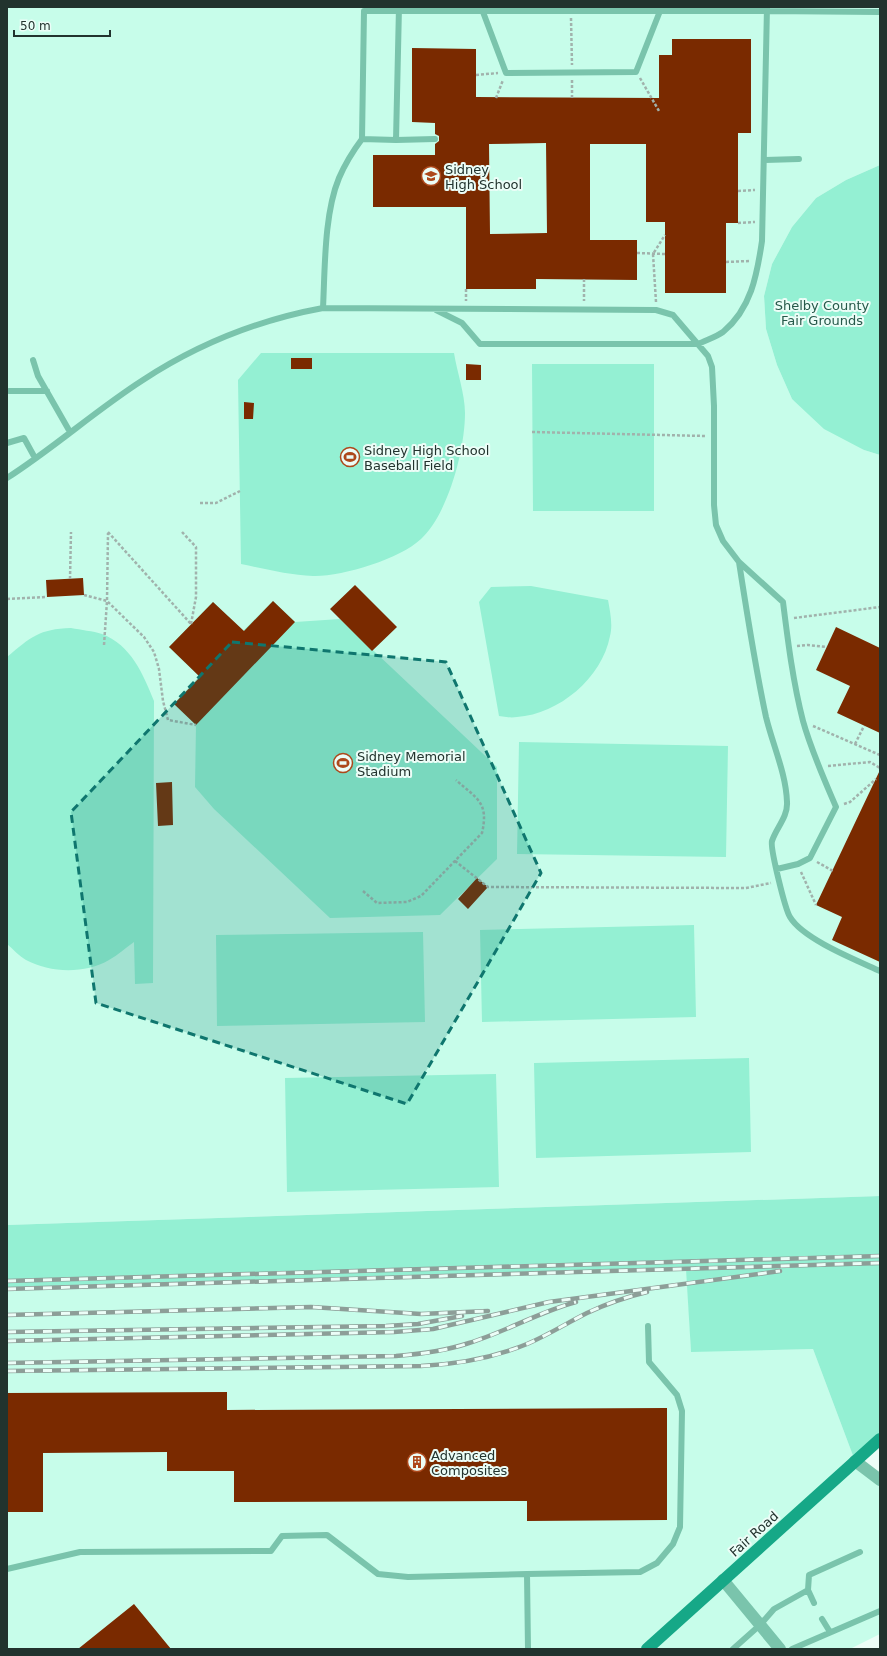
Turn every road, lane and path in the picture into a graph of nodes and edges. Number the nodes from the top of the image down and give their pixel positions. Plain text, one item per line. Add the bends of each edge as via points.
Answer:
1 (767, 9) edge
2 (399, 10) edge
3 (571, 11) junction
4 (660, 11) junction
5 (483, 12) junction
6 (880, 12) edge
7 (636, 72) junction
8 (506, 73) junction
9 (572, 73) junction
10 (476, 75) dead end
11 (496, 98) dead end
12 (572, 98) dead end
13 (659, 111) dead end
14 (362, 139) junction
15 (435, 139) dead end
16 (396, 140) junction
17 (799, 159) dead end
18 (765, 160) junction
19 (764, 190) junction
20 (738, 191) dead end
21 (738, 222) dead end
22 (763, 222) junction
23 (665, 235) dead end
24 (637, 253) dead end
25 (653, 254) junction
26 (665, 254) dead end
27 (759, 261) junction
28 (726, 262) dead end
29 (584, 279) dead end
30 (323, 308) junction
31 (434, 309) junction
32 (584, 310) junction
33 (656, 310) junction
34 (698, 344) junction
35 (33, 360) dead end
36 (9, 391) dead end
37 (47, 391) junction
38 (70, 432) junction
39 (532, 432) dead end
40 (714, 436) junction
41 (7, 443) edge
42 (35, 458) junction
43 (7, 478) edge
44 (240, 491) dead end
45 (200, 503) dead end
46 (71, 532) dead end
47 (182, 532) dead end
48 (739, 562) junction
49 (70, 579) dead end
50 (84, 595) dead end
51 (47, 596) dead end
52 (7, 599) edge
53 (107, 601) junction
54 (880, 607) edge
55 (785, 619) junction
56 (104, 645) dead end
57 (827, 646) dead end
58 (788, 648) junction
59 (803, 722) junction
60 (196, 725) dead end
61 (864, 726) dead end
62 (855, 744) junction
63 (880, 755) edge
64 (819, 767) junction
65 (880, 768) edge
66 (876, 779) dead end
67 (456, 780) dead end
68 (836, 807) junction
69 (810, 858) junction
70 (455, 861) junction
71 (798, 864) junction
72 (777, 869) junction
73 (833, 871) dead end
74 (779, 881) junction
75 (363, 891) dead end
76 (816, 905) dead end
77 (880, 971) edge
78 (648, 1326) dead end
79 (880, 1439) edge
80 (855, 1461) junction
81 (880, 1480) edge
82 (860, 1552) dead end
83 (7, 1569) edge
84 (527, 1574) junction
85 (724, 1580) junction
86 (808, 1590) junction
87 (814, 1603) dead end
88 (880, 1611) edge
89 (822, 1619) dead end
90 (760, 1625) junction
91 (830, 1632) junction
92 (528, 1649) edge
93 (647, 1649) edge
94 (733, 1649) edge
95 (780, 1649) edge
96 (792, 1649) edge

1 - 4 lane
1 - 6 lane
1 - 18 lane
2 - 5 lane
2 - 14 lane via 364,11
2 - 16 lane
3 - 4 lane
3 - 5 lane
3 - 9 path
4 - 7 lane
5 - 8 lane
7 - 9 lane
7 - 13 path
8 - 9 lane
8 - 10 path
8 - 11 path
9 - 12 path
14 - 16 lane
14 - 30 lane via 338,179 330,207
15 - 16 lane
17 - 18 lane
18 - 19 lane
19 - 20 path
19 - 22 lane
21 - 22 path
22 - 27 lane
23 - 25 path
24 - 25 path
25 - 26 path
25 - 33 path
27 - 28 path
27 - 34 lane via 752,293 739,315 722,332
29 - 32 path
30 - 31 lane
30 - 38 lane via 287,315 203,346 142,380
31 - 32 lane
31 - 34 lane via 462,323 480,344
32 - 33 lane
33 - 34 lane via 673,315
34 - 40 lane via 708,356 712,367
35 - 37 lane via 38,376
36 - 37 lane
37 - 38 lane
38 - 42 lane
39 - 40 path
40 - 48 lane via 716,525
41 - 42 lane via 24,438
42 - 43 lane
44 - 45 path via 216,503
46 - 49 path
47 - 53 path via 196,547 196,597 191,624 108,532
48 - 55 lane via 783,602
48 - 72 lane via 754,661 767,720 786,782 788,804 772,842
50 - 53 path
51 - 52 path
53 - 56 path
53 - 60 path via 144,636 154,652 168,720
54 - 55 path
55 - 58 lane
57 - 58 path
58 - 59 lane
59 - 62 path
59 - 64 lane
61 - 62 path
62 - 63 path
64 - 65 path via 870,762
64 - 68 lane
66 - 68 path via 850,802
67 - 70 path via 482,803 485,820 482,833
68 - 69 lane
69 - 71 lane
69 - 73 path
70 - 74 path via 488,887 746,888
70 - 75 path via 421,896 407,902 377,903
71 - 72 lane
71 - 76 path
72 - 74 lane
74 - 77 lane via 782,899 790,918 801,929 827,946
78 - 84 lane via 649,1362 677,1395 682,1411 680,1527 673,1544 658,1563 640,1572
79 - 80 main road, Fair Road
80 - 81 street
80 - 85 main road, Fair Road
82 - 86 lane via 809,1575
83 - 84 lane via 80,1552 271,1550 282,1536 327,1535 378,1574 408,1577
84 - 92 lane
85 - 90 street
85 - 93 main road, Fair Road
86 - 87 lane
86 - 90 lane via 774,1609
88 - 91 lane
89 - 91 lane
90 - 94 lane
90 - 95 street
91 - 96 lane

